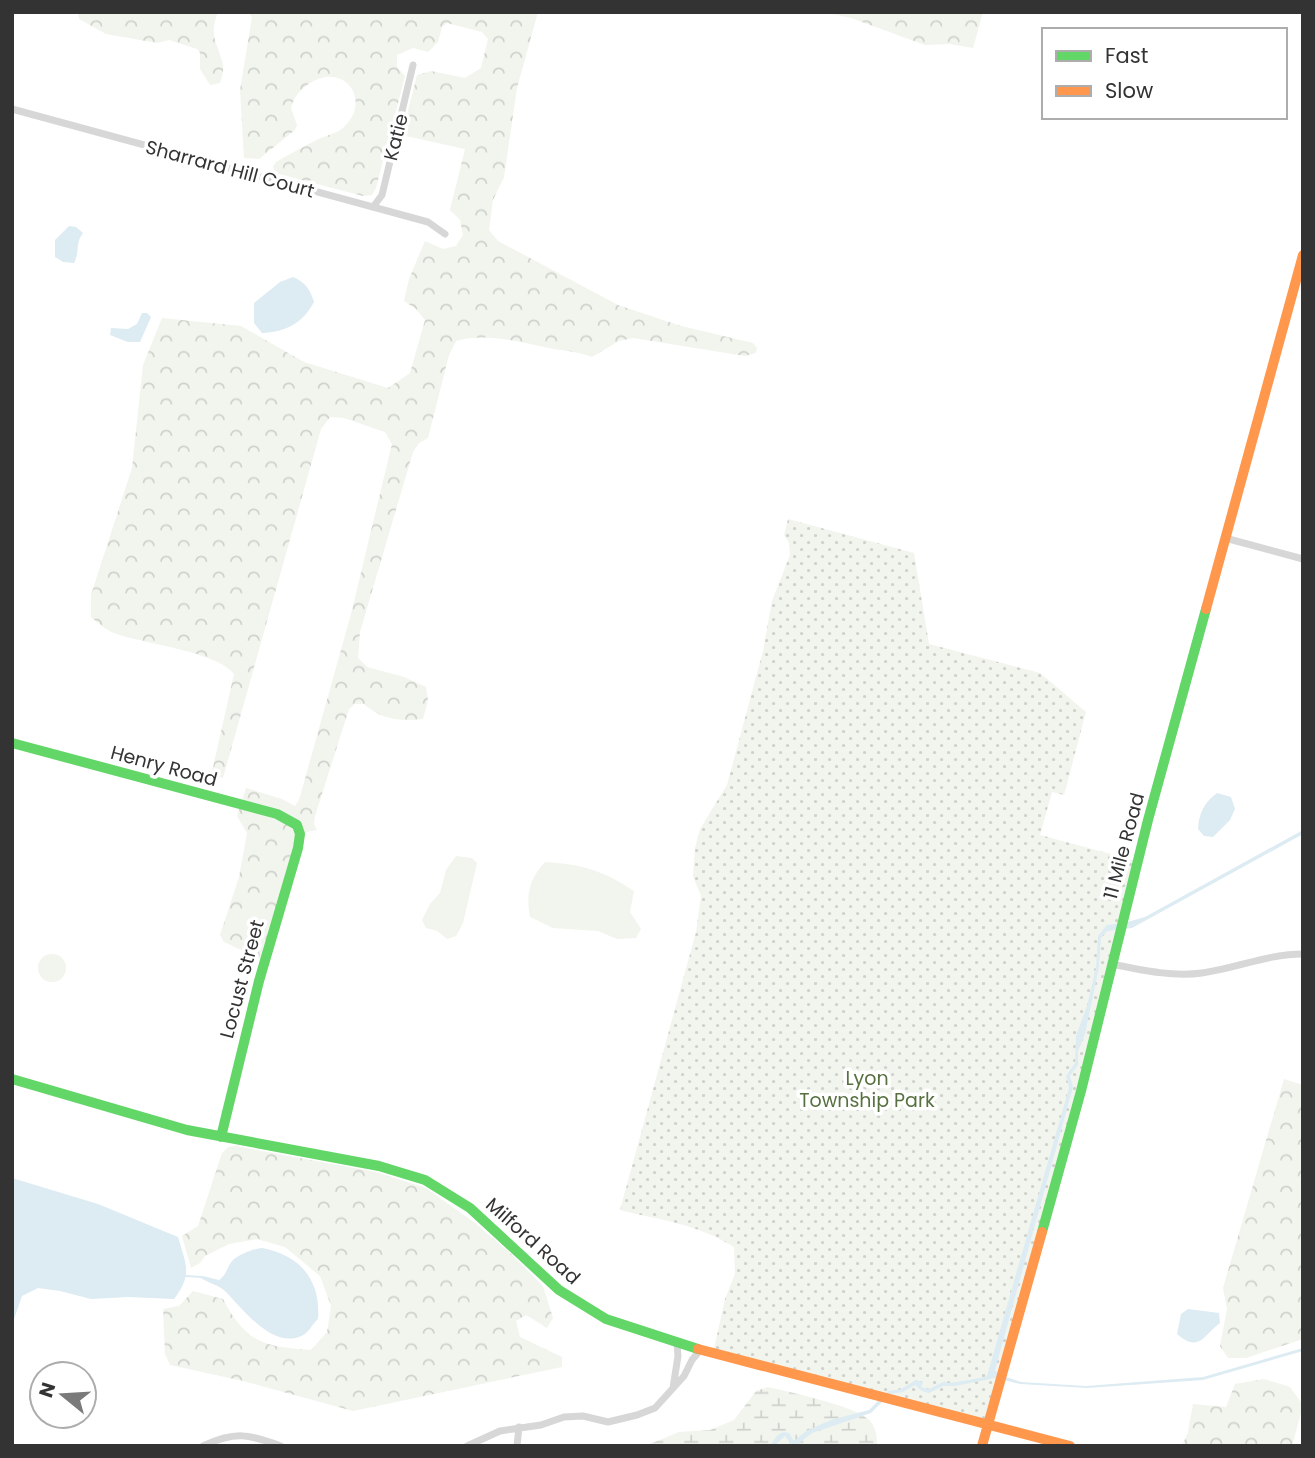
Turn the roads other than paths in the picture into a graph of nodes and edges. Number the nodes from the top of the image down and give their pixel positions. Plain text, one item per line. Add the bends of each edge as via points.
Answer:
1 (413, 65) dead end
2 (12, 109) edge
3 (373, 207) junction
4 (445, 234) dead end
5 (1303, 255) edge
6 (1225, 538) junction
7 (1303, 559) edge
8 (12, 743) edge
9 (301, 832) joint
10 (1303, 954) edge
11 (1111, 964) junction
12 (12, 1079) edge
13 (221, 1137) junction
14 (677, 1343) junction
15 (701, 1349) junction
16 (673, 1388) junction
17 (988, 1423) junction
18 (519, 1426) junction
19 (269, 1443) edge
20 (203, 1446) edge
21 (281, 1446) edge
22 (467, 1446) edge
23 (517, 1446) edge
24 (982, 1446) edge
25 (1070, 1446) edge

1 - 3 street, Katie via 382,195
2 - 3 street, Sharrard Hill Court
3 - 4 street, Sharrard Hill Court via 428,222
5 - 6 street, 11 Mile Road
6 - 7 street
6 - 11 street, 11 Mile Road
8 - 9 street, Henry Road via 276,814 295,823
9 - 13 street, Locust Street
10 - 11 street via 1279,954 1200,973 1160,973
11 - 17 street, 11 Mile Road via 1079,1099
12 - 13 street, Milford Road
13 - 14 street, Milford Road via 379,1166 425,1181 470,1208 576,1302 616,1323
14 - 15 street, Milford Road
14 - 16 street
15 - 16 street
15 - 17 street, Milford Road
16 - 18 street via 655,1408 637,1415 608,1422 564,1417
17 - 24 street, 11 Mile Road
17 - 25 street, Milford Road
18 - 22 street
18 - 23 street
19 - 20 street via 254,1436 230,1435
19 - 21 street

